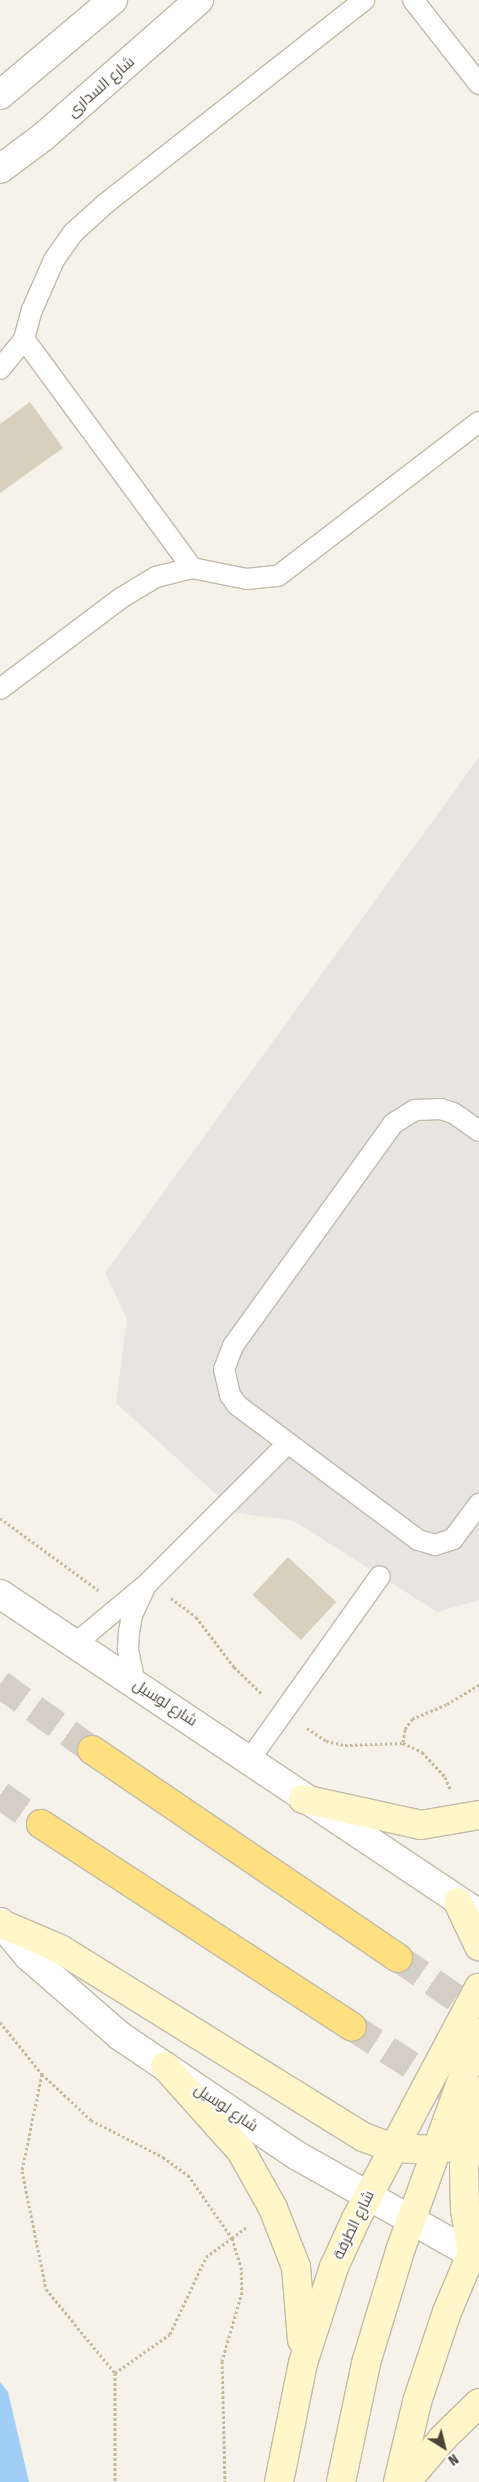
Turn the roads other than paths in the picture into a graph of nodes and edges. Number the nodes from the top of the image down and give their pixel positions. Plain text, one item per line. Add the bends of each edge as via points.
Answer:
1 (113, 0) edge
2 (199, 0) edge
3 (364, 0) edge
4 (413, 0) edge
5 (479, 84) edge
6 (0, 95) edge
7 (0, 169) edge
8 (24, 339) junction
9 (0, 369) edge
10 (479, 422) edge
11 (192, 568) junction
12 (0, 689) edge
13 (479, 1131) edge
14 (288, 1444) junction
15 (479, 1504) edge
16 (380, 1576) dead end
17 (148, 1584) junction
18 (0, 1594) edge
19 (75, 1644) junction
20 (135, 1683) junction
21 (92, 1750) tunnel mouth
22 (250, 1759) junction
23 (303, 1799) junction
24 (479, 1814) edge
25 (41, 1824) tunnel mouth
26 (469, 1908) edge
27 (1, 1923) edge
28 (479, 1946) edge
29 (398, 1958) tunnel mouth
30 (479, 1988) edge
31 (352, 2028) tunnel mouth
32 (477, 2045) edge
33 (165, 2066) junction
34 (434, 2074) junction
35 (479, 2092) edge
36 (473, 2139) edge
37 (394, 2148) junction
38 (435, 2150) junction
39 (368, 2196) junction
40 (411, 2220) junction
41 (477, 2249) edge
42 (303, 2363) junction
43 (479, 2402) edge
44 (279, 2482) edge
45 (340, 2482) edge
46 (398, 2482) edge
47 (406, 2482) edge

1 - 6 street
2 - 7 street, شارع السدارى via 44,137
3 - 8 lane via 105,204 73,233 54,260 32,310
4 - 5 lane
8 - 9 lane
8 - 11 lane
10 - 11 lane via 278,576 247,579
11 - 12 lane via 156,577 121,598
13 - 14 lane via 453,1113 441,1109 415,1110 393,1124 234,1346 224,1370 230,1395 248,1414
14 - 15 lane via 427,1544 444,1544 453,1539
14 - 17 lane
16 - 22 lane
17 - 19 lane
17 - 20 lane via 138,1598 130,1632 128,1649
18 - 19 street, شارع لوسيل
19 - 20 street, شارع لوسيل
20 - 22 street, شارع لوسيل
21 - 29 highway
22 - 23 street, شارع لوسيل
23 - 24 main road via 421,1825 455,1822
23 - 26 street, شارع لوسيل
25 - 31 highway
26 - 28 main road
27 - 33 street, شارع لوسيل via 45,1971 120,2036
27 - 37 main road via 60,1949 332,2120
30 - 34 main road, شارع الطرفة
32 - 34 main road
32 - 38 main road
33 - 39 street, شارع لوسيل via 296,2155
33 - 42 main road via 241,2152 273,2208 296,2267
34 - 37 main road, شارع الطرفة
35 - 36 main road
36 - 38 main road
36 - 41 main road via 464,2188
37 - 38 main road
37 - 39 main road, شارع الطرفة
38 - 40 main road
39 - 40 street, شارع لوسيل
39 - 42 main road, شارع الطرفة via 334,2267
40 - 41 street, شارع لوسيل
40 - 45 main road via 366,2363
41 - 46 main road via 447,2312 417,2402
42 - 44 main road, شارع الطرفة
43 - 47 main road via 448,2432

